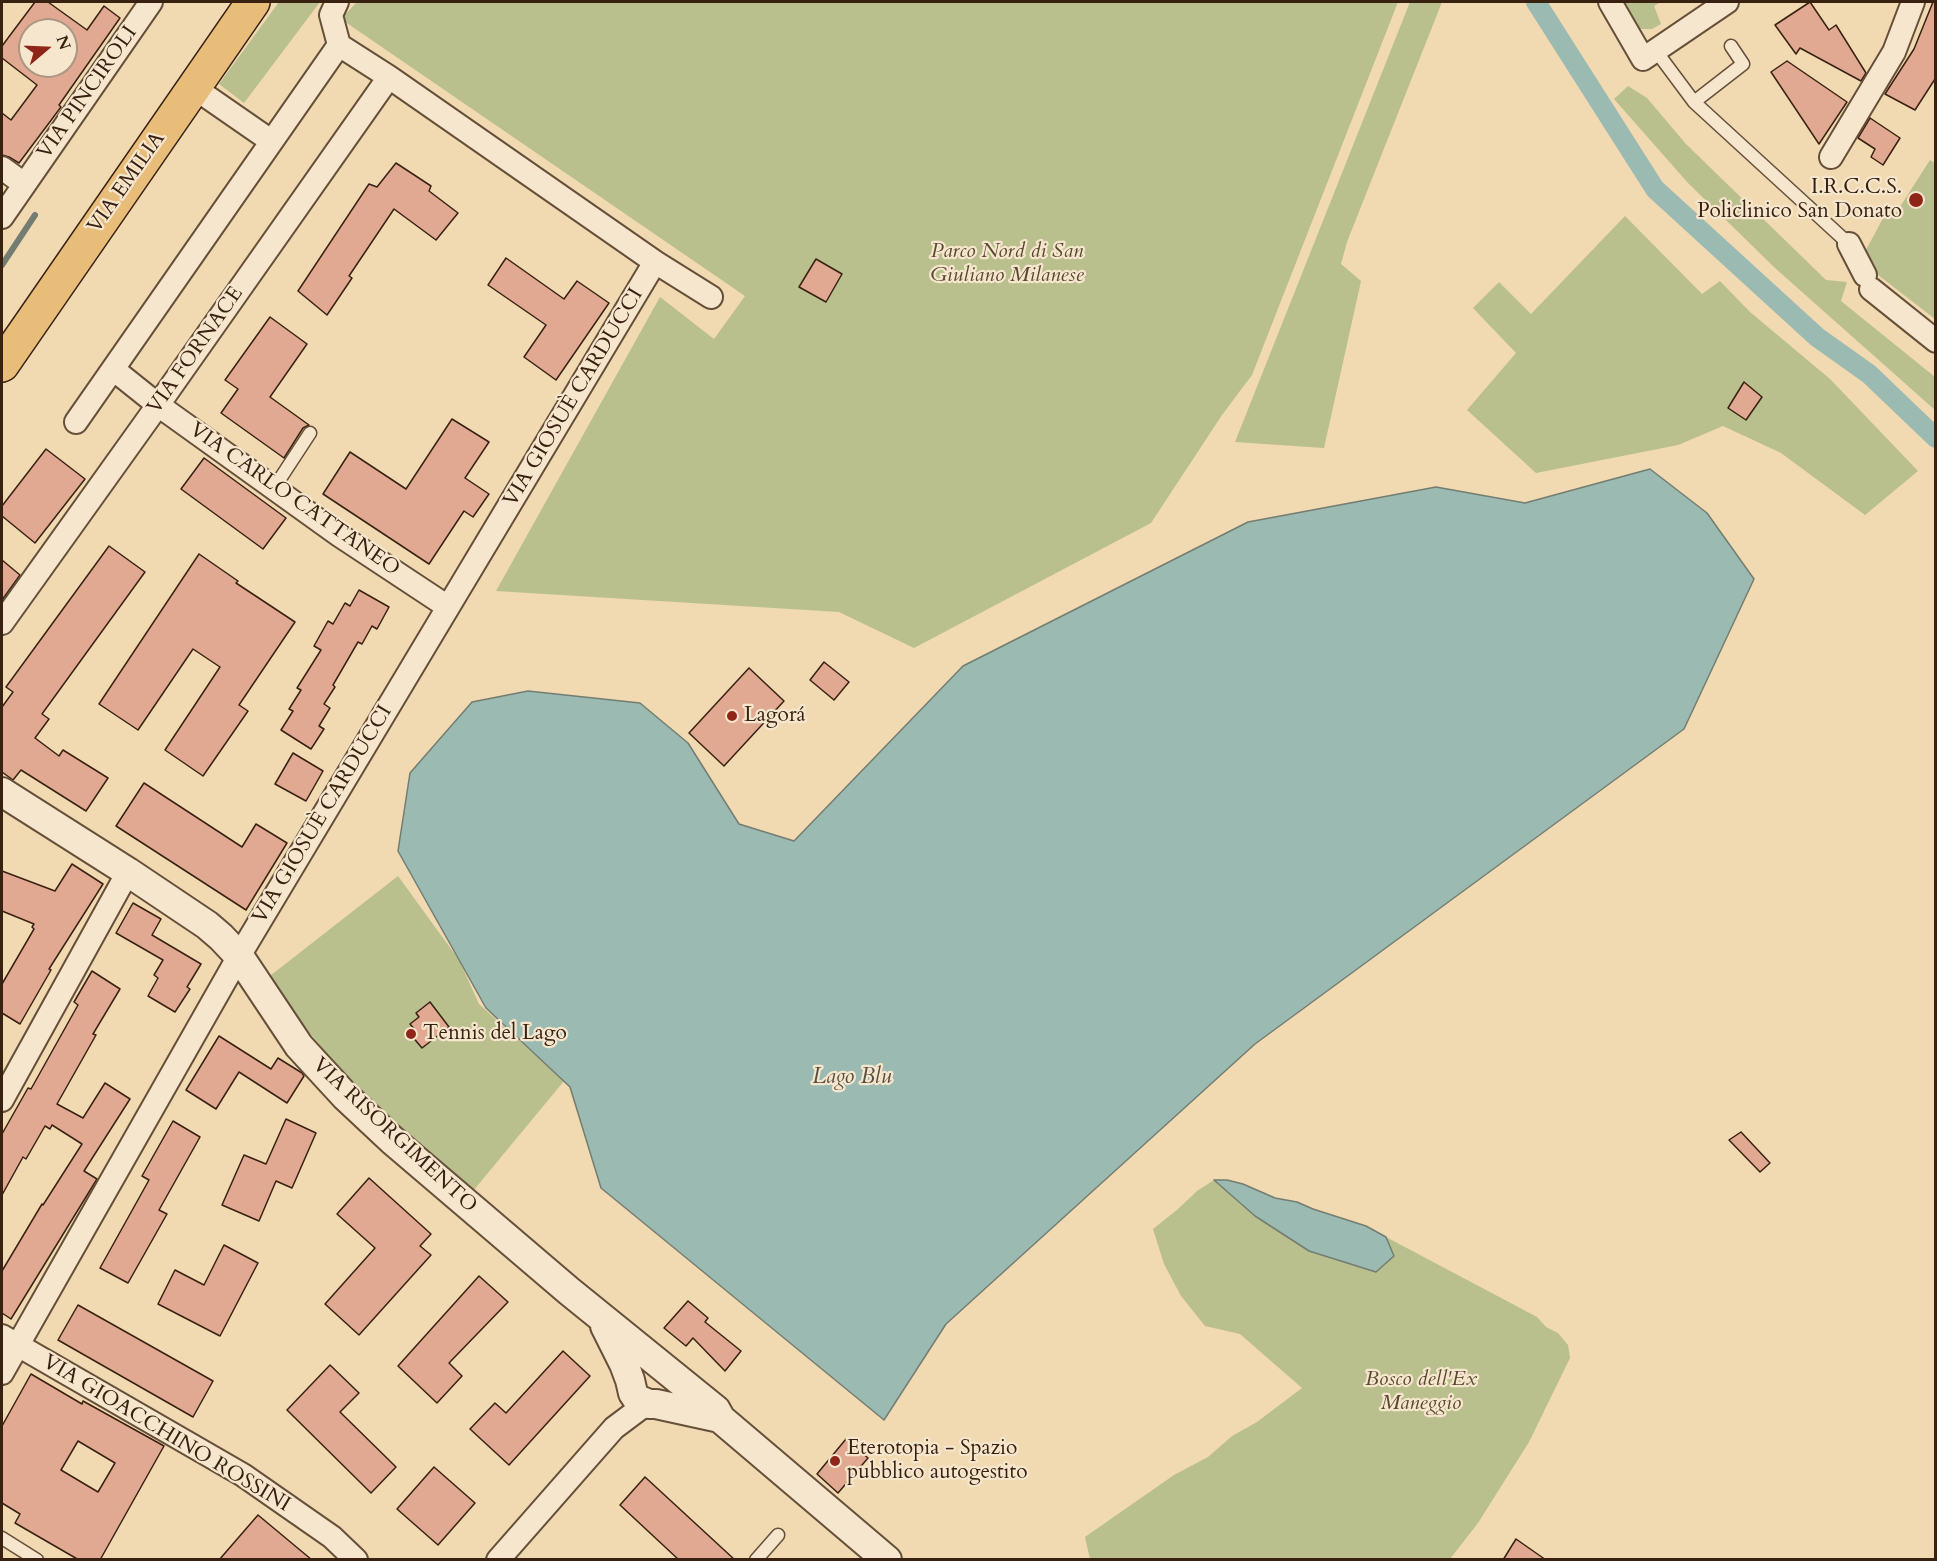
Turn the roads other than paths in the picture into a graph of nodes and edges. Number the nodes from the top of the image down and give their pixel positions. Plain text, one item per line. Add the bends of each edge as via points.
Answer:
1 (253, 2) edge
2 (337, 2) edge
3 (1610, 2) edge
4 (1727, 2) edge
5 (1912, 2) edge
6 (141, 5) edge
7 (339, 45) junction
8 (1731, 46) dead end
9 (1649, 55) junction
10 (389, 77) junction
11 (193, 87) junction
12 (1694, 102) junction
13 (271, 141) junction
14 (1831, 157) dead end
15 (2, 168) edge
16 (24, 184) junction
17 (2, 217) edge
18 (1849, 244) joint
19 (655, 262) junction
20 (711, 297) dead end
21 (1935, 341) edge
22 (2, 365) edge
23 (113, 369) junction
24 (159, 405) junction
25 (76, 422) dead end
26 (310, 433) dead end
27 (274, 488) junction
28 (448, 607) junction
29 (2, 622) edge
30 (2, 792) edge
31 (128, 872) junction
32 (238, 956) junction
33 (2, 1100) edge
34 (602, 1318) junction
35 (10, 1340) edge
36 (664, 1367) junction
37 (2, 1372) edge
38 (641, 1395) junction
39 (721, 1419) junction
40 (778, 1535) dead end
41 (2, 1538) edge
42 (37, 1560) edge
43 (356, 1560) edge
44 (498, 1560) edge
45 (756, 1560) edge
46 (887, 1560) edge

1 - 11 main road, VIA EMILIA
2 - 7 street via 331,15
3 - 9 street
4 - 9 street
5 - 14 street via 1894,52
6 - 16 street, VIA PINCIROLI
7 - 10 street
7 - 13 street
8 - 12 lane via 1743,64
9 - 12 lane
10 - 19 street
10 - 24 street, VIA FORNACE
11 - 13 street
11 - 22 main road, VIA EMILIA
12 - 18 lane
13 - 23 street
15 - 16 street
16 - 17 street, VIA PINCIROLI
18 - 21 street via 1868,282
19 - 20 street
19 - 28 street, VIA GIOSUÈ CARDUCCI
23 - 24 street, VIA CARLO CATTANEO
23 - 25 street
24 - 27 street, VIA CARLO CATTANEO
24 - 29 street, VIA FORNACE
26 - 27 lane
27 - 28 street, VIA CARLO CATTANEO
28 - 32 street, VIA GIOSUÈ CARDUCCI
30 - 31 street, VIA RISORGIMENTO
31 - 32 street, VIA RISORGIMENTO via 207,925
31 - 33 street
32 - 34 street, VIA RISORGIMENTO via 284,1026 334,1086
32 - 35 street, VIA GIOSUÈ CARDUCCI
34 - 36 street, VIA RISORGIMENTO
34 - 38 street, VIA RISORGIMENTO
35 - 37 street, VIA GIOSUÈ CARDUCCI
35 - 43 street, VIA GIOACCHINO ROSSINI via 243,1475 332,1537
36 - 38 street via 648,1363 632,1374
36 - 39 street, VIA RISORGIMENTO via 716,1410
38 - 39 street, VIA RISORGIMENTO
38 - 44 street
39 - 46 street, VIA RISORGIMENTO
40 - 45 lane
41 - 42 lane

